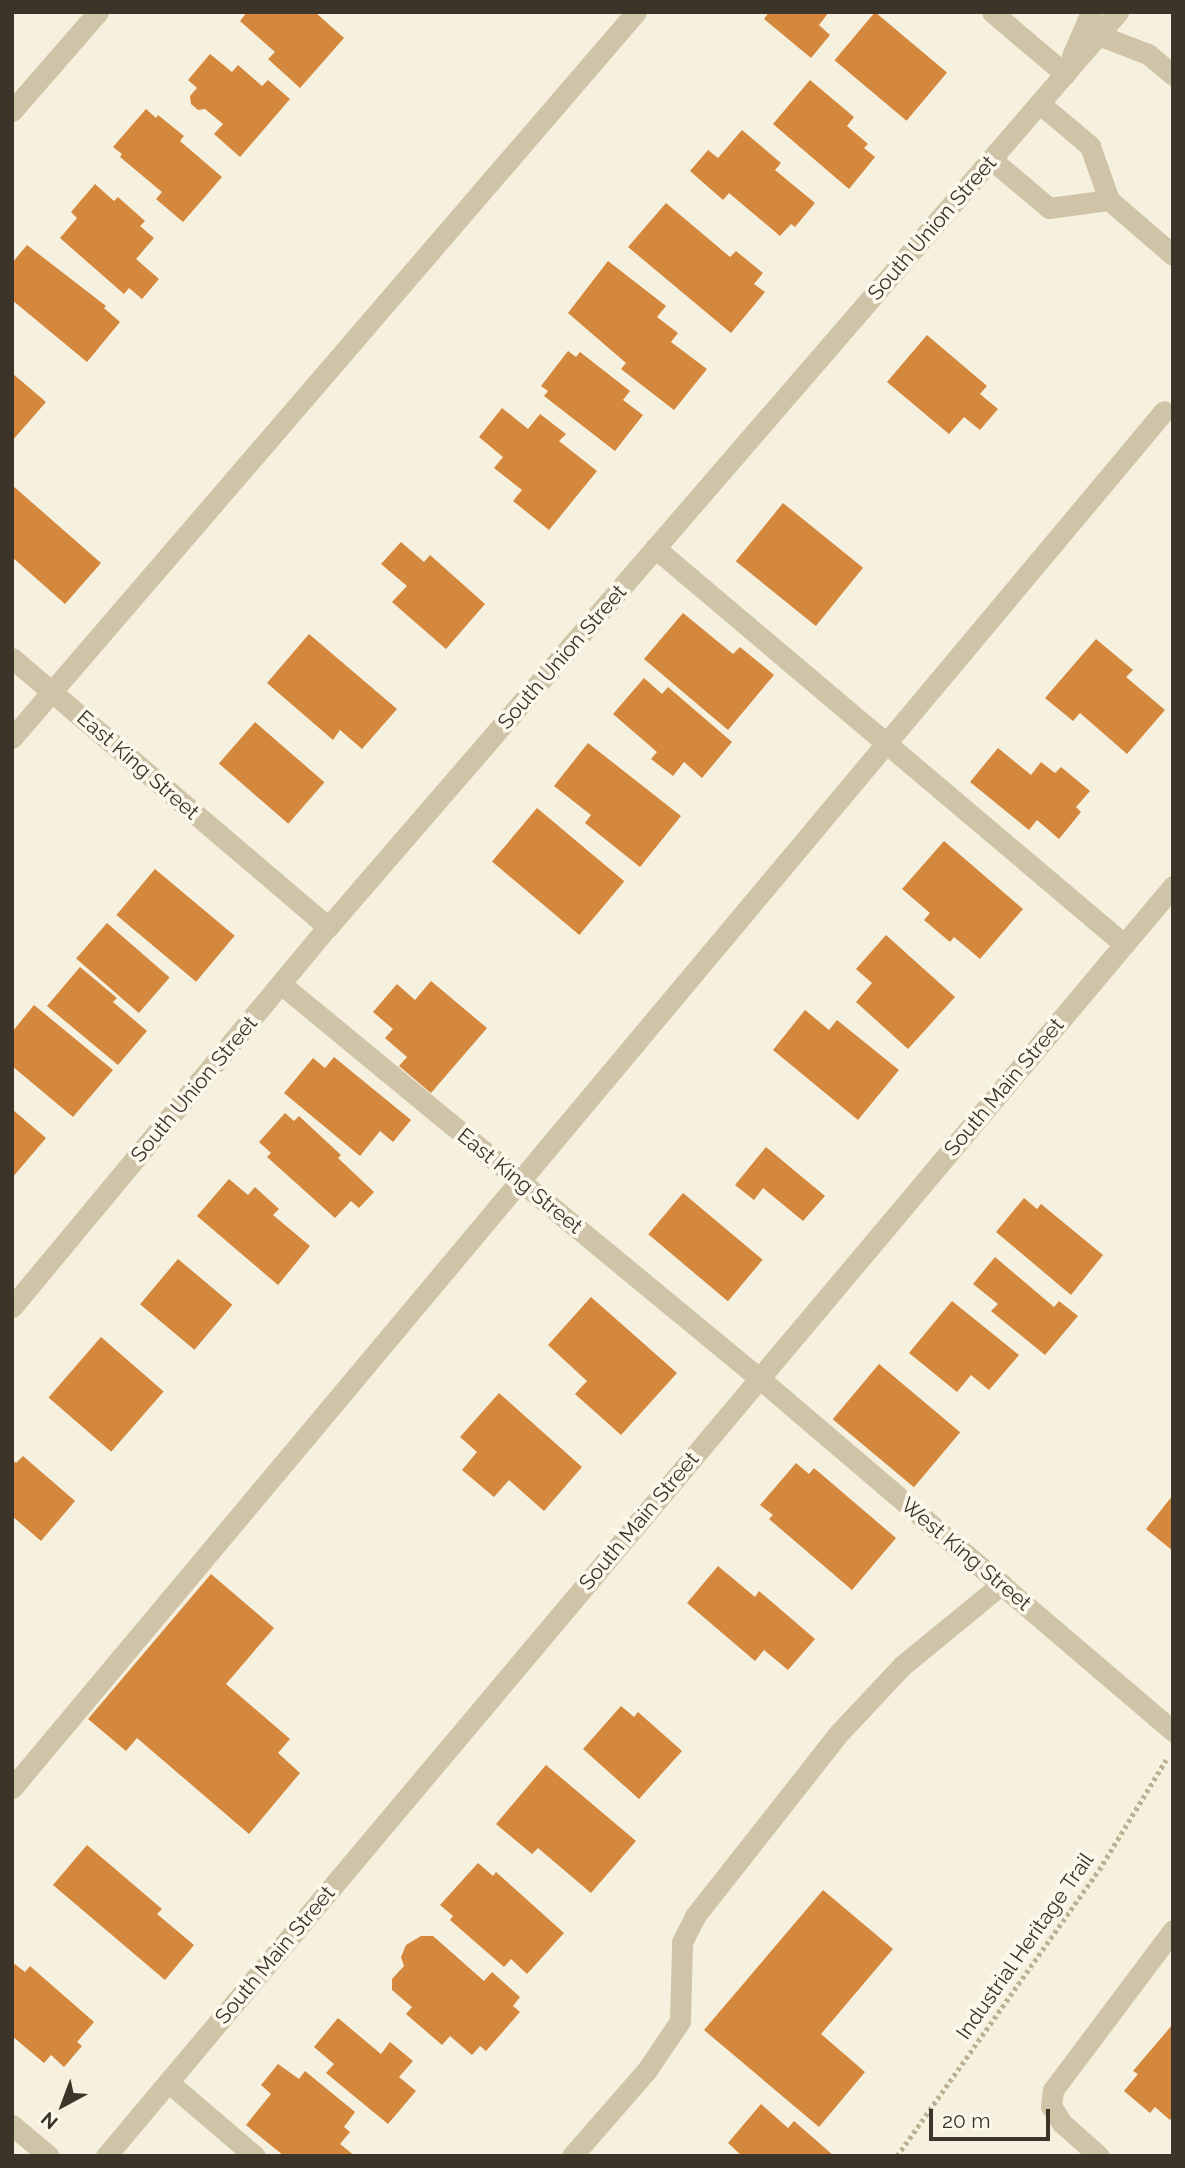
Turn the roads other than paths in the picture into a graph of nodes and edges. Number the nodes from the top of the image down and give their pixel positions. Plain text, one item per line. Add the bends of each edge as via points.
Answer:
1 (98, 12) edge
2 (636, 12) edge
3 (992, 12) edge
4 (1091, 12) edge
5 (1118, 12) edge
6 (1098, 35) junction
7 (1065, 74) junction
8 (1173, 75) edge
9 (1039, 103) junction
10 (12, 111) edge
11 (991, 159) junction
12 (1109, 200) junction
13 (1173, 255) edge
14 (1164, 411) dead end
15 (655, 548) junction
16 (12, 658) edge
17 (52, 692) junction
18 (12, 738) edge
19 (887, 744) junction
20 (1173, 886) edge
21 (328, 927) junction
22 (1124, 944) junction
23 (281, 984) junction
24 (520, 1182) junction
25 (12, 1307) edge
26 (760, 1378) junction
27 (1002, 1584) junction
28 (1173, 1731) edge
29 (12, 1788) edge
30 (1173, 1930) edge
31 (168, 2082) junction
32 (12, 2125) edge
33 (49, 2156) edge
34 (106, 2156) edge
35 (255, 2156) edge
36 (572, 2156) edge
37 (1100, 2156) edge

1 - 10 street
2 - 17 street
3 - 7 street
4 - 7 street
5 - 6 street, South Union Street
6 - 7 street, South Union Street
6 - 8 street via 1148,54
7 - 9 street, South Union Street
9 - 11 street, South Union Street
9 - 12 street via 1090,146
11 - 12 street via 1049,208
11 - 15 street, South Union Street
12 - 13 street
14 - 19 street
15 - 19 street
15 - 21 street, South Union Street
16 - 17 street, East King Street
17 - 18 street
17 - 21 street, East King Street
19 - 22 street
19 - 24 street
20 - 22 street, South Main Street
21 - 23 street, South Union Street
22 - 26 street, South Main Street
23 - 24 street, East King Street
23 - 25 street, South Union Street
24 - 26 street, East King Street
24 - 29 street
26 - 27 street, West King Street
26 - 31 street, South Main Street
27 - 28 street, West King Street
27 - 36 street via 903,1665 840,1732 695,1916 682,1942 680,2021 646,2070
30 - 37 street via 1053,2090 1051,2106 1062,2123
31 - 34 street, South Main Street
31 - 35 street
32 - 33 street

